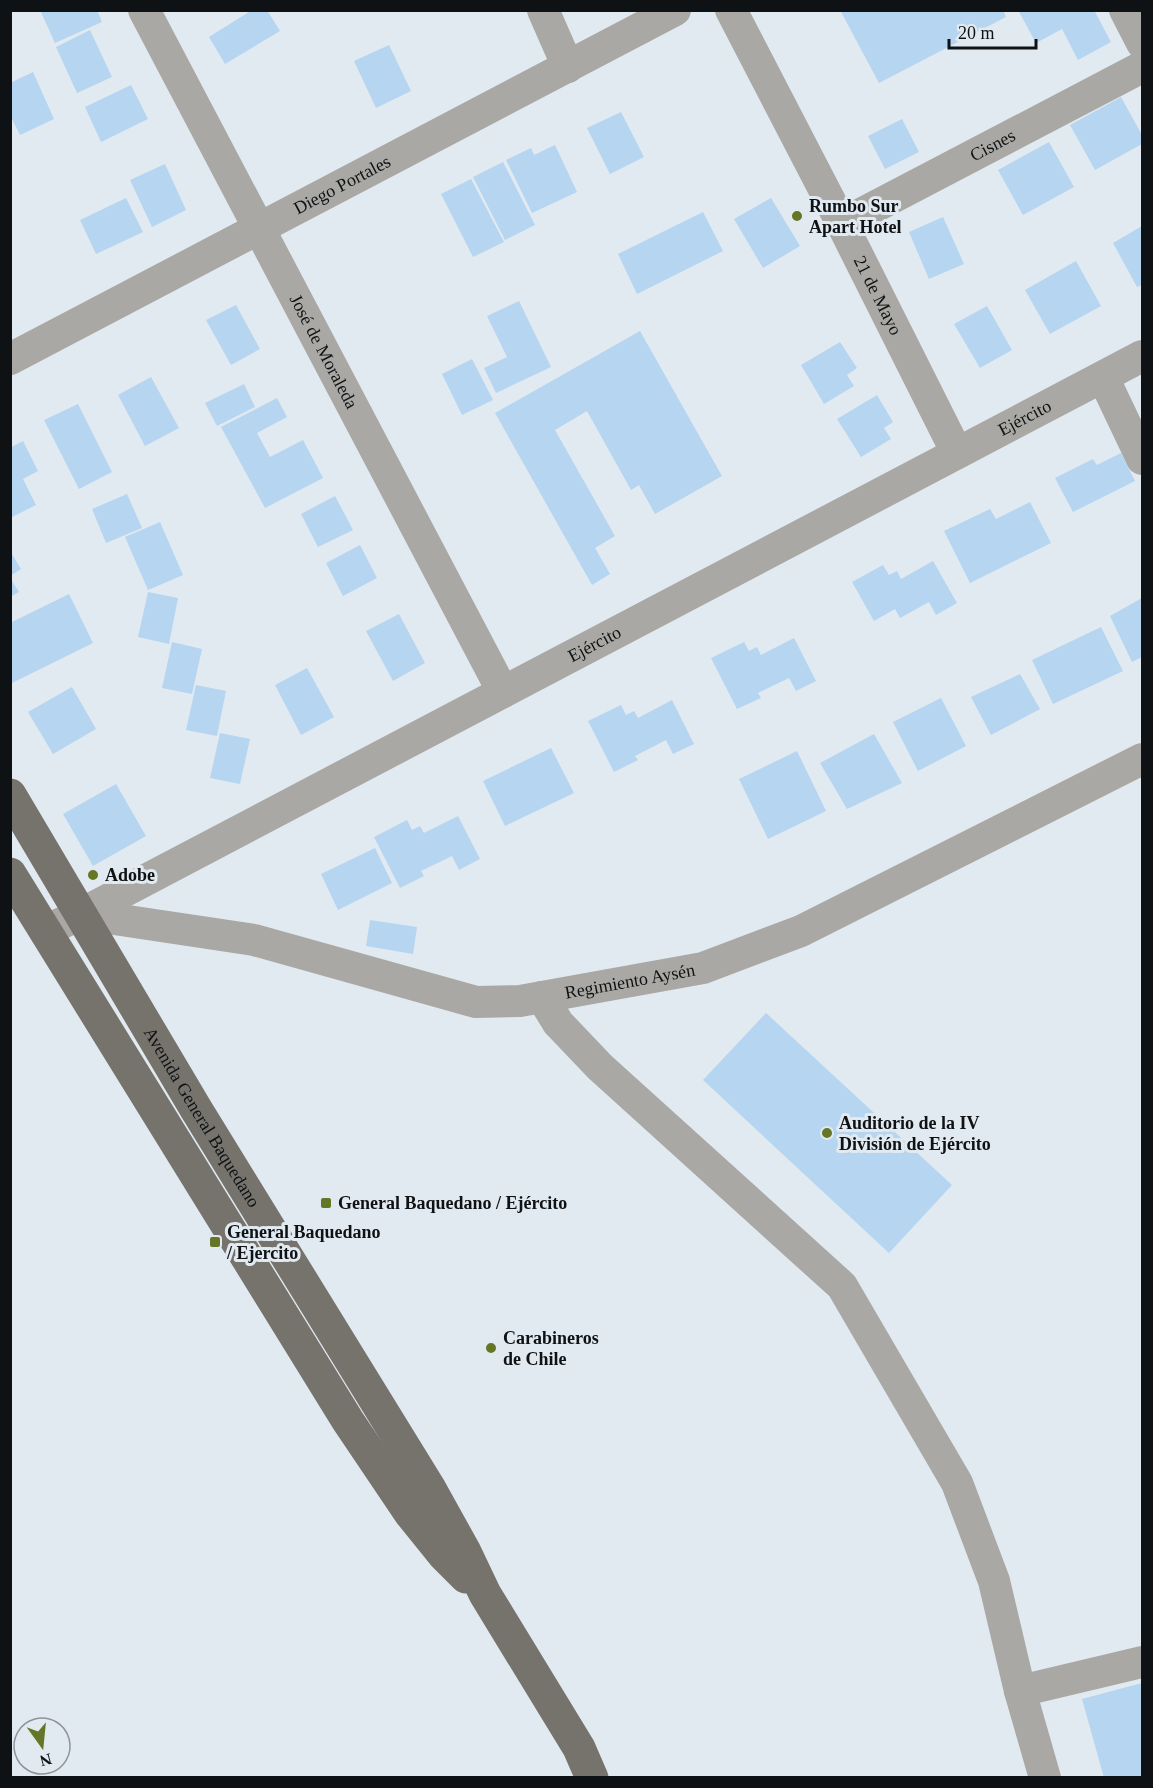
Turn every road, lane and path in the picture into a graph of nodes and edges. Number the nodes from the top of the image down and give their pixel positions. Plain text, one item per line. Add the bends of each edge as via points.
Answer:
1 (144, 10) edge
2 (543, 10) edge
3 (675, 10) edge
4 (731, 10) edge
5 (1125, 10) edge
6 (1143, 43) edge
7 (568, 67) junction
8 (1143, 67) edge
9 (843, 224) junction
10 (258, 230) junction
11 (1143, 356) edge
12 (10, 359) edge
13 (1103, 377) junction
14 (957, 453) junction
15 (1143, 459) edge
16 (503, 692) junction
17 (1143, 759) edge
18 (10, 795) edge
19 (10, 874) edge
20 (81, 914) junction
21 (45, 931) junction
22 (542, 998) junction
23 (196, 1109) junction
24 (169, 1128) junction
25 (297, 1273) junction
26 (268, 1293) junction
27 (379, 1407) junction
28 (348, 1420) junction
29 (485, 1594) junction
30 (1143, 1662) edge
31 (1020, 1691) junction
32 (592, 1778) edge
33 (1045, 1778) edge

1 - 10 street, José de Moraleda
2 - 7 street
3 - 7 street, Diego Portales
4 - 9 street, 21 de Mayo
5 - 6 street
7 - 10 street, Diego Portales
8 - 9 street, Cisnes
9 - 14 street, 21 de Mayo
10 - 12 street, Diego Portales
10 - 16 street, José de Moraleda
11 - 13 street, Ejército
13 - 14 street, Ejército
13 - 15 street
14 - 16 street, Ejército
16 - 20 street, Ejército
17 - 22 street, Regimiento Aysén via 801,931 703,968
18 - 20 main road, Avenida General Baquedano
19 - 21 main road, Avenida General Baquedano
20 - 21 street, Ejército
20 - 22 street, Regimiento Aysén via 254,940 476,1002
20 - 23 main road, Avenida General Baquedano
21 - 24 main road, Avenida General Baquedano
22 - 31 street via 558,1023 600,1067 842,1286 957,1483 994,1581
23 - 24 main road
23 - 25 main road, Avenida General Baquedano
24 - 26 main road, Avenida General Baquedano
25 - 26 main road
25 - 27 main road, Avenida General Baquedano
26 - 28 main road, Avenida General Baquedano
27 - 28 main road
27 - 29 main road, Avenida General Baquedano via 449,1522
28 - 29 main road, Avenida General Baquedano via 417,1521 444,1555
29 - 32 main road, Avenida General Baquedano via 579,1748
30 - 31 street
31 - 33 street

